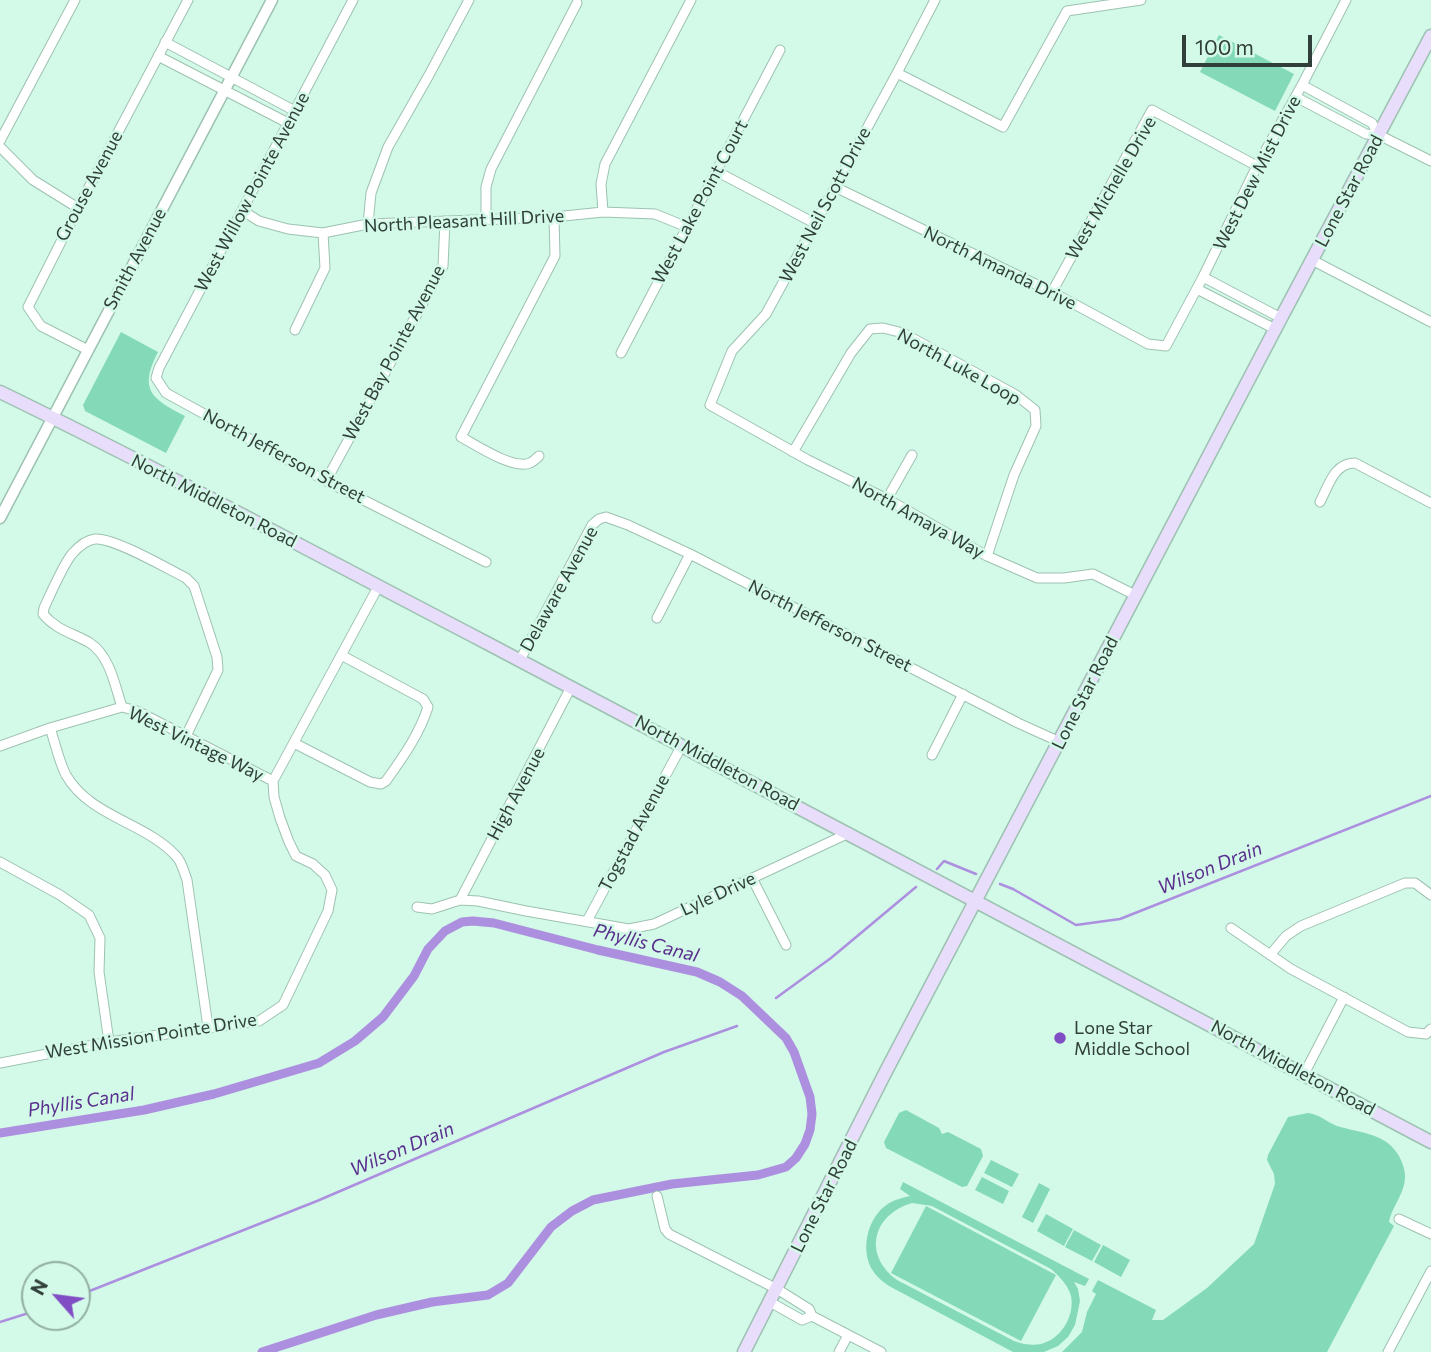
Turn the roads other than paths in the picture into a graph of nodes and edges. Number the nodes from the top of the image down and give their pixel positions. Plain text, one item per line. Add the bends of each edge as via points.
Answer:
1 (75, 0) edge
2 (188, 0) edge
3 (272, 0) edge
4 (353, 0) edge
5 (468, 0) edge
6 (691, 0) edge
7 (934, 0) edge
8 (1141, 0) edge
9 (1346, 0) edge
10 (577, 3) dead end
11 (1431, 36) edge
12 (165, 42) junction
13 (780, 50) dead end
14 (158, 56) junction
15 (897, 73) junction
16 (232, 76) junction
17 (1302, 85) junction
18 (224, 90) junction
19 (1296, 97) junction
20 (295, 111) junction
21 (288, 123) junction
22 (1379, 135) junction
23 (0, 141) edge
24 (0, 146) edge
25 (1431, 161) edge
26 (1257, 166) junction
27 (716, 171) junction
28 (835, 187) junction
29 (78, 208) junction
30 (243, 211) junction
31 (603, 212) junction
32 (554, 216) junction
33 (486, 218) junction
34 (445, 221) junction
35 (816, 223) junction
36 (368, 224) junction
37 (687, 227) junction
38 (323, 233) junction
39 (1312, 260) junction
40 (1203, 277) junction
41 (1197, 289) junction
42 (1052, 292) junction
43 (1431, 322) edge
44 (1278, 324) junction
45 (295, 330) dead end
46 (1166, 346) joint
47 (88, 350) junction
48 (621, 353) dead end
49 (160, 384) joint
50 (0, 392) edge
51 (710, 405) joint
52 (53, 418) junction
53 (793, 452) junction
54 (912, 455) dead end
55 (539, 456) dead end
56 (326, 481) junction
57 (887, 499) junction
58 (1320, 502) dead end
59 (1431, 503) edge
60 (0, 518) edge
61 (599, 519) joint
62 (690, 554) junction
63 (987, 556) junction
64 (486, 562) dead end
65 (378, 587) junction
66 (1135, 595) junction
67 (657, 618) dead end
68 (341, 655) junction
69 (520, 660) junction
70 (571, 687) junction
71 (962, 694) junction
72 (122, 707) junction
73 (50, 728) junction
74 (186, 736) junction
75 (1060, 742) junction
76 (294, 743) junction
77 (682, 745) junction
78 (0, 746) edge
79 (932, 755) dead end
80 (273, 781) junction
81 (849, 833) junction
82 (0, 862) edge
83 (752, 878) junction
84 (1431, 895) edge
85 (977, 899) junction
86 (460, 900) junction
87 (416, 907) dead end
88 (587, 921) junction
89 (1231, 928) dead end
90 (786, 945) dead end
91 (1270, 955) junction
92 (1344, 997) junction
93 (208, 1027) junction
94 (1429, 1032) edge
95 (109, 1042) junction
96 (0, 1063) edge
97 (1304, 1074) junction
98 (1431, 1142) edge
99 (657, 1196) dead end
100 (1399, 1219) dead end
101 (1431, 1234) edge
102 (1431, 1270) edge
103 (777, 1289) junction
104 (770, 1302) junction
105 (812, 1316) junction
106 (848, 1335) junction
107 (744, 1352) edge
108 (839, 1352) edge
109 (881, 1352) edge
110 (1388, 1352) edge

1 - 23 street
2 - 12 street, Grouse Avenue
3 - 16 street, Smith Avenue
4 - 20 street, West Willow Pointe Avenue
5 - 36 street via 388,147 371,193
6 - 31 street via 605,164
7 - 15 street, West Neil Scott Drive
8 - 15 street via 1067,11 1003,127
9 - 17 street, West Dew Mist Drive
10 - 33 street via 491,169
11 - 22 main road, Lone Star Road
12 - 14 street, Grouse Avenue
12 - 16 street
13 - 27 street, West Lake Point Court
14 - 18 street
14 - 29 street, Grouse Avenue
15 - 28 street, West Neil Scott Drive
16 - 18 street, Smith Avenue
16 - 20 street
17 - 19 street, West Dew Mist Drive
17 - 22 street via 1372,123
18 - 21 street
18 - 47 street, Smith Avenue
19 - 22 street via 1366,134
19 - 26 street, West Dew Mist Drive
20 - 21 street, West Willow Pointe Avenue
21 - 30 street, West Willow Pointe Avenue
22 - 25 street
22 - 39 main road, Lone Star Road
24 - 29 street via 33,180
26 - 40 street, West Dew Mist Drive
26 - 42 street, West Michelle Drive via 1152,110
27 - 35 street
27 - 37 street, West Lake Point Court
28 - 35 street, West Neil Scott Drive
28 - 42 street, North Amanda Drive
29 - 47 street, Grouse Avenue via 28,307 41,326
30 - 38 street, North Pleasant Hill Drive via 288,229
30 - 49 street, West Willow Pointe Avenue via 159,368 156,378
31 - 32 street, North Pleasant Hill Drive
31 - 37 street, North Pleasant Hill Drive via 655,214
32 - 33 street, North Pleasant Hill Drive
32 - 55 street via 555,256 461,437 512,463 531,463
33 - 34 street, North Pleasant Hill Drive
34 - 36 street, North Pleasant Hill Drive
34 - 56 street, West Bay Pointe Avenue via 443,266
35 - 51 street, West Neil Scott Drive via 766,314 732,351
36 - 38 street, North Pleasant Hill Drive
37 - 48 street, West Lake Point Court
38 - 45 street via 325,268
39 - 43 street
39 - 44 main road, Lone Star Road
40 - 41 street, West Dew Mist Drive
40 - 44 street
41 - 44 street
41 - 46 street, West Dew Mist Drive
42 - 46 street, North Amanda Drive via 1148,344
44 - 66 main road, Lone Star Road
47 - 52 street, Smith Avenue
49 - 56 street, North Jefferson Street via 166,393
50 - 52 main road, North Middleton Road
51 - 53 street, North Amaya Way
52 - 60 street, Smith Avenue
52 - 65 main road, North Middleton Road
53 - 57 street, North Amaya Way
53 - 63 street, North Luke Loop via 851,353 870,330 903,333 955,360 1035,410 1036,425
54 - 57 street
56 - 64 street, North Jefferson Street
57 - 63 street, North Amaya Way
58 - 59 street via 1337,471 1356,463
61 - 62 street, North Jefferson Street via 628,525
61 - 69 street, Delaware Avenue
62 - 67 street
62 - 71 street, North Jefferson Street
63 - 66 street, North Amaya Way via 1037,578 1093,574
65 - 68 street
65 - 69 main road, North Middleton Road
66 - 75 main road, Lone Star Road
68 - 76 street
68 - 76 street via 423,699 428,707 422,726 381,784
69 - 70 main road, North Middleton Road
70 - 77 main road, North Middleton Road
70 - 86 street, High Avenue
71 - 75 street, North Jefferson Street
71 - 79 street
72 - 73 street, West Vintage Way
72 - 74 street, West Vintage Way
72 - 74 street via 100,652 50,623 43,614 72,555 93,539 118,544 194,586 218,670
73 - 78 street, West Vintage Way
73 - 93 street via 65,775 78,790 178,858 187,880
74 - 80 street, West Vintage Way
75 - 85 main road, Lone Star Road
76 - 80 street
77 - 81 main road, North Middleton Road
77 - 88 street, Togstad Avenue
80 - 93 street, West Mission Pointe Drive via 292,849 325,875 332,890 328,911 283,1004 259,1021
81 - 83 street, Lyle Drive
81 - 85 main road, North Middleton Road
82 - 95 street via 89,915 100,938 99,972
83 - 88 street, Lyle Drive via 654,924 629,929
83 - 90 street
84 - 91 street via 1415,883 1405,883 1301,926
85 - 97 main road, North Middleton Road
85 - 103 main road, Lone Star Road
86 - 87 street, Lyle Drive via 432,909
86 - 88 street, Lyle Drive
89 - 91 street
91 - 92 street
92 - 94 street via 1408,1032
92 - 97 street
93 - 95 street, West Mission Pointe Drive
95 - 96 street, West Mission Pointe Drive
97 - 98 main road, North Middleton Road
99 - 103 street via 669,1234
100 - 101 street
102 - 110 street
103 - 104 main road, Lone Star Road
103 - 105 street via 809,1309
104 - 105 street via 802,1320
104 - 107 main road, Lone Star Road
105 - 106 street
106 - 108 street
106 - 109 street

